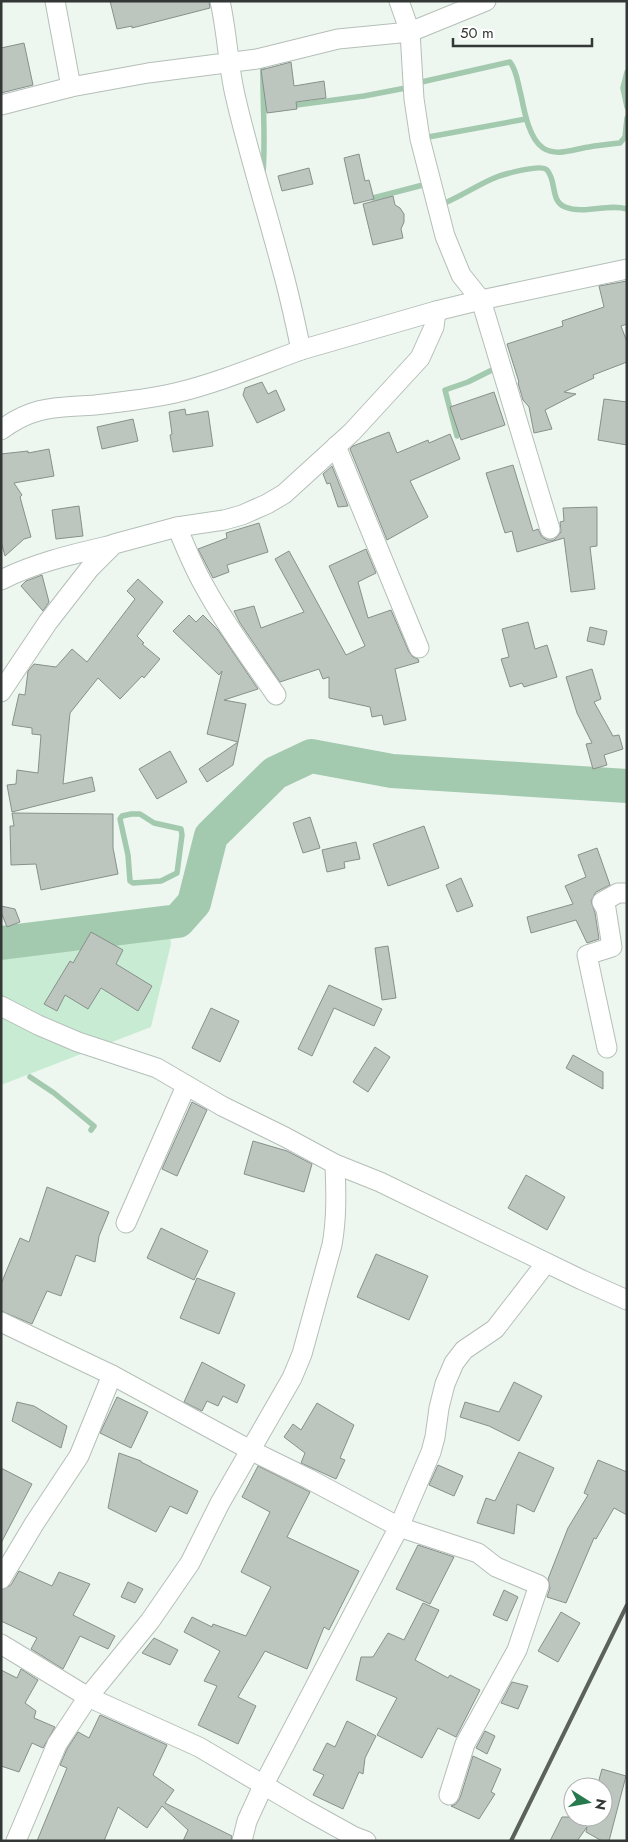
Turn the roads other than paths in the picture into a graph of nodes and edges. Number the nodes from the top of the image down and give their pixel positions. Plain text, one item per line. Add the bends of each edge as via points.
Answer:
1 (55, 1) edge
2 (220, 1) edge
3 (399, 1) edge
4 (486, 1) edge
5 (410, 32) junction
6 (229, 63) junction
7 (71, 87) junction
8 (1, 105) edge
9 (627, 269) edge
10 (481, 300) junction
11 (436, 311) junction
12 (302, 350) junction
13 (1, 430) edge
14 (336, 446) junction
15 (177, 526) junction
16 (550, 529) dead end
17 (114, 544) junction
18 (1, 580) edge
19 (419, 648) dead end
20 (1, 692) edge
21 (276, 694) dead end
22 (627, 892) edge
23 (1, 1006) edge
24 (607, 1048) dead end
25 (186, 1086) junction
26 (335, 1164) junction
27 (126, 1222) dead end
28 (546, 1262) junction
29 (627, 1300) edge
30 (1, 1322) edge
31 (112, 1375) junction
32 (250, 1450) junction
33 (399, 1527) junction
34 (1, 1579) edge
35 (1, 1644) edge
36 (88, 1697) junction
37 (264, 1784) junction
38 (449, 1795) dead end
39 (16, 1841) edge
40 (242, 1841) edge
41 (366, 1841) edge

1 - 7 street
2 - 6 street
3 - 5 street
4 - 5 street
5 - 6 street via 338,39
5 - 10 street via 420,139 445,236 461,275
6 - 7 street
6 - 12 street
7 - 8 street
9 - 10 street
10 - 11 street
10 - 16 street
11 - 12 street
11 - 14 street via 434,327 420,358 372,412
12 - 13 street via 174,393 141,400 45,408 27,414
14 - 15 street via 284,494 267,504 224,520
14 - 19 street
15 - 17 street
15 - 21 street via 205,588 228,627
17 - 18 street via 49,559
17 - 20 street via 90,568 48,622
22 - 24 street via 602,902 612,947 587,955
23 - 25 street via 78,1042 157,1068
25 - 26 street
25 - 27 street
26 - 28 street via 380,1182
26 - 32 street via 336,1226 302,1354 292,1378
28 - 29 street
28 - 33 street via 495,1329 464,1350 454,1363 443,1392 431,1452
30 - 31 street
31 - 32 street
31 - 34 street via 79,1456
32 - 33 street
32 - 36 street via 190,1563 150,1621
33 - 37 street
33 - 38 street via 478,1553 496,1567 539,1585 517,1650 465,1744
35 - 36 street
36 - 37 street via 200,1747
36 - 39 street via 58,1744
37 - 40 street via 247,1821
37 - 41 street

